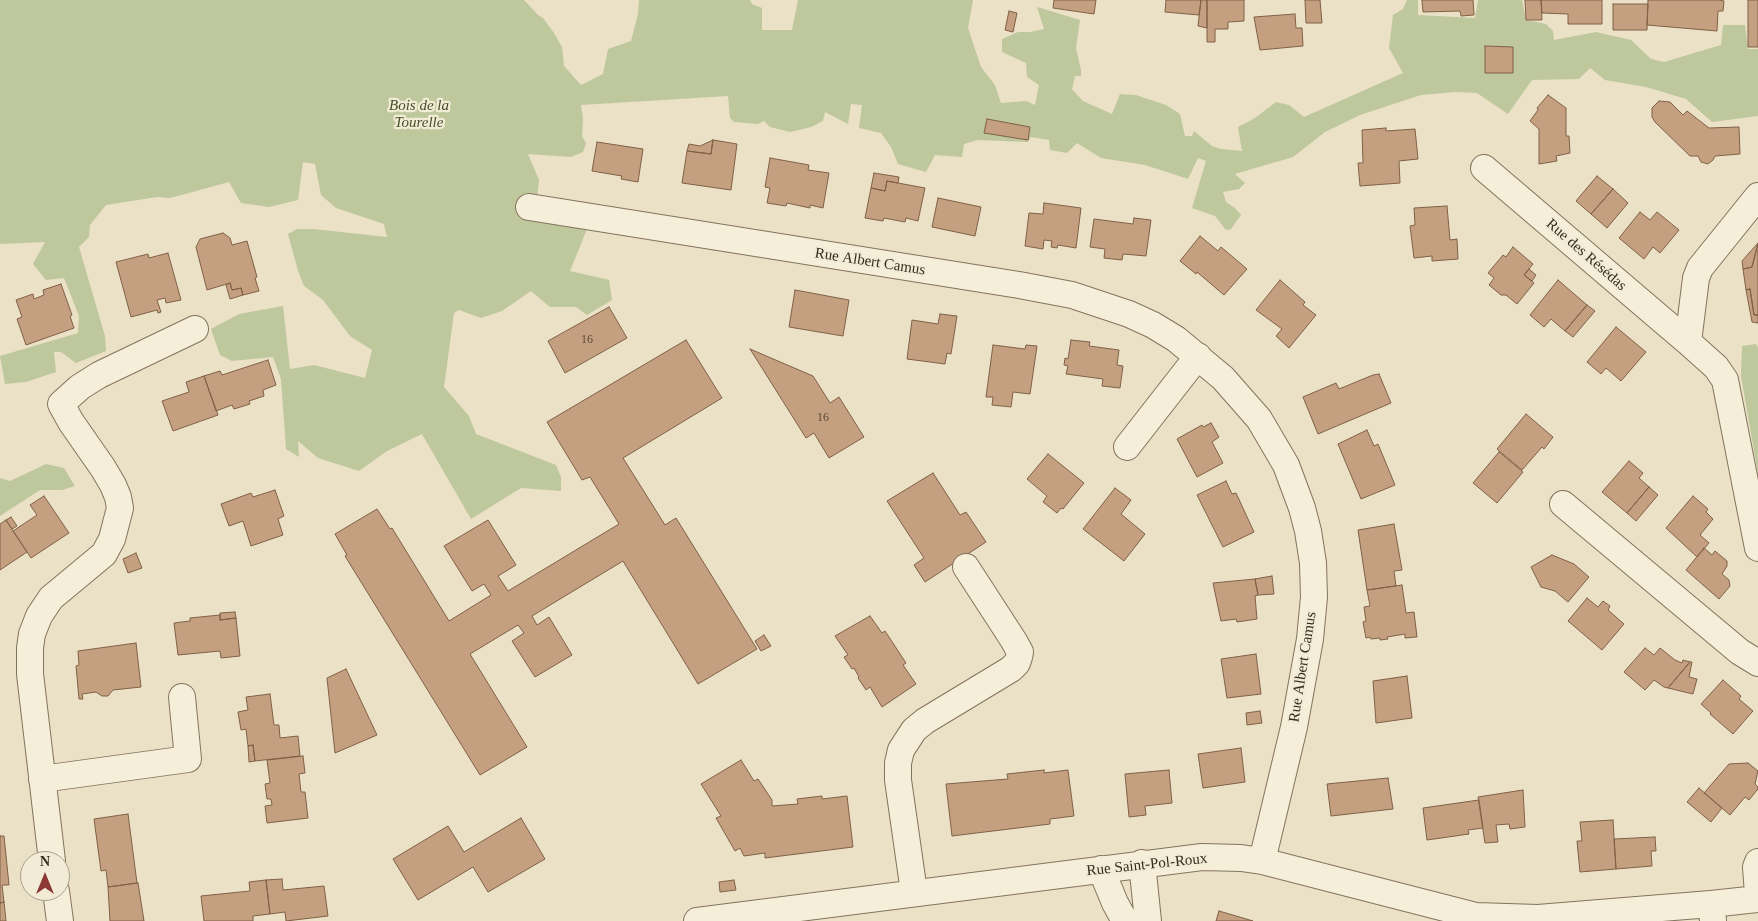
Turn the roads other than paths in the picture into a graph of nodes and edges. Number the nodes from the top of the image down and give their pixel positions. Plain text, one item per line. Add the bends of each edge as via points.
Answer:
1 (1484, 168) dead end
2 (1758, 196) edge
3 (529, 207) dead end
4 (195, 329) dead end
5 (1688, 342) junction
6 (1198, 356) junction
7 (1126, 447) dead end
8 (1563, 504) dead end
9 (1758, 548) edge
10 (966, 567) dead end
11 (1758, 663) edge
12 (182, 697) dead end
13 (42, 778) junction
14 (51, 851) edge
15 (1262, 861) junction
16 (1758, 862) edge
17 (1142, 863) junction
18 (1101, 869) junction
19 (914, 892) junction
20 (1758, 894) edge
21 (1758, 899) edge
22 (57, 901) edge
23 (1712, 913) edge
24 (60, 921) edge
25 (697, 921) edge
26 (1125, 921) edge
27 (1148, 921) edge

1 - 5 street, Rue des Résédas
2 - 5 street via 1700,268
3 - 6 street, Rue Albert Camus via 1072,296 1129,314 1176,339
4 - 13 street via 99,375 60,404 113,485 120,508 112,539 104,554 51,598 32,634 30,674
5 - 9 street, Rue des Résédas via 1716,367 1725,380
6 - 7 street
6 - 15 street, Rue Albert Camus via 1240,396 1276,446 1295,487 1308,531 1313,563 1314,597 1309,647 1294,727
8 - 11 street via 1740,652
10 - 19 street via 1020,652 1011,669 924,721 901,750 898,780
12 - 13 street via 188,759
13 - 14 street
15 - 17 street, Rue Saint-Pol-Roux via 1202,857
15 - 23 street, Rue Saint-Pol-Roux via 1476,916 1538,918
16 - 20 street
17 - 18 street, Rue Saint-Pol-Roux
17 - 27 street
18 - 19 street, Rue Saint-Pol-Roux
18 - 26 street
19 - 25 street, Rue Saint-Pol-Roux
21 - 23 street, Rue Saint-Pol-Roux
22 - 24 street

